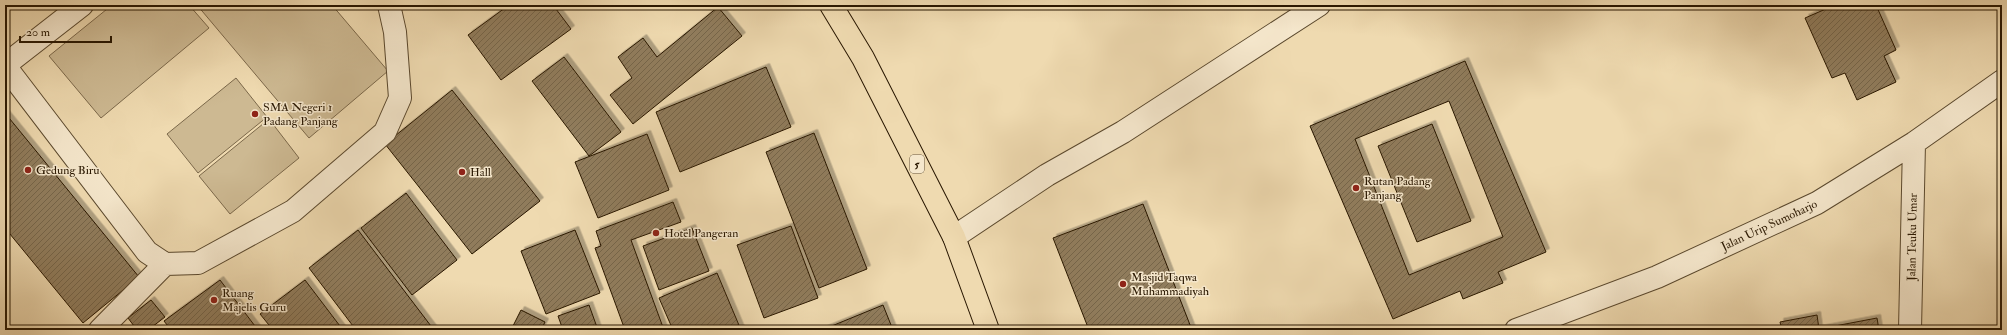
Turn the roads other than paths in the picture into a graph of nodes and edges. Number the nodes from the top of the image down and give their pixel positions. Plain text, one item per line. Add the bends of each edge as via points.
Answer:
1 (82, 5) edge
2 (389, 5) edge
3 (831, 5) edge
4 (1319, 5) edge
5 (5, 66) edge
6 (2002, 81) edge
7 (1914, 143) junction
8 (954, 237) junction
9 (165, 264) junction
10 (100, 330) edge
11 (988, 330) edge
12 (1516, 330) edge
13 (1910, 330) edge

1 - 5 street
2 - 9 street via 395,32 400,98 385,132 293,211 198,263
3 - 8 highway, 5 via 863,58
4 - 8 street via 1123,132 1047,175
5 - 9 street via 147,252
6 - 7 street, Jalan Urip Sumoharjo
7 - 12 street, Jalan Urip Sumoharjo via 1817,203 1657,277
7 - 13 street, Jalan Teuku Umar
8 - 11 highway, 5
9 - 10 street

